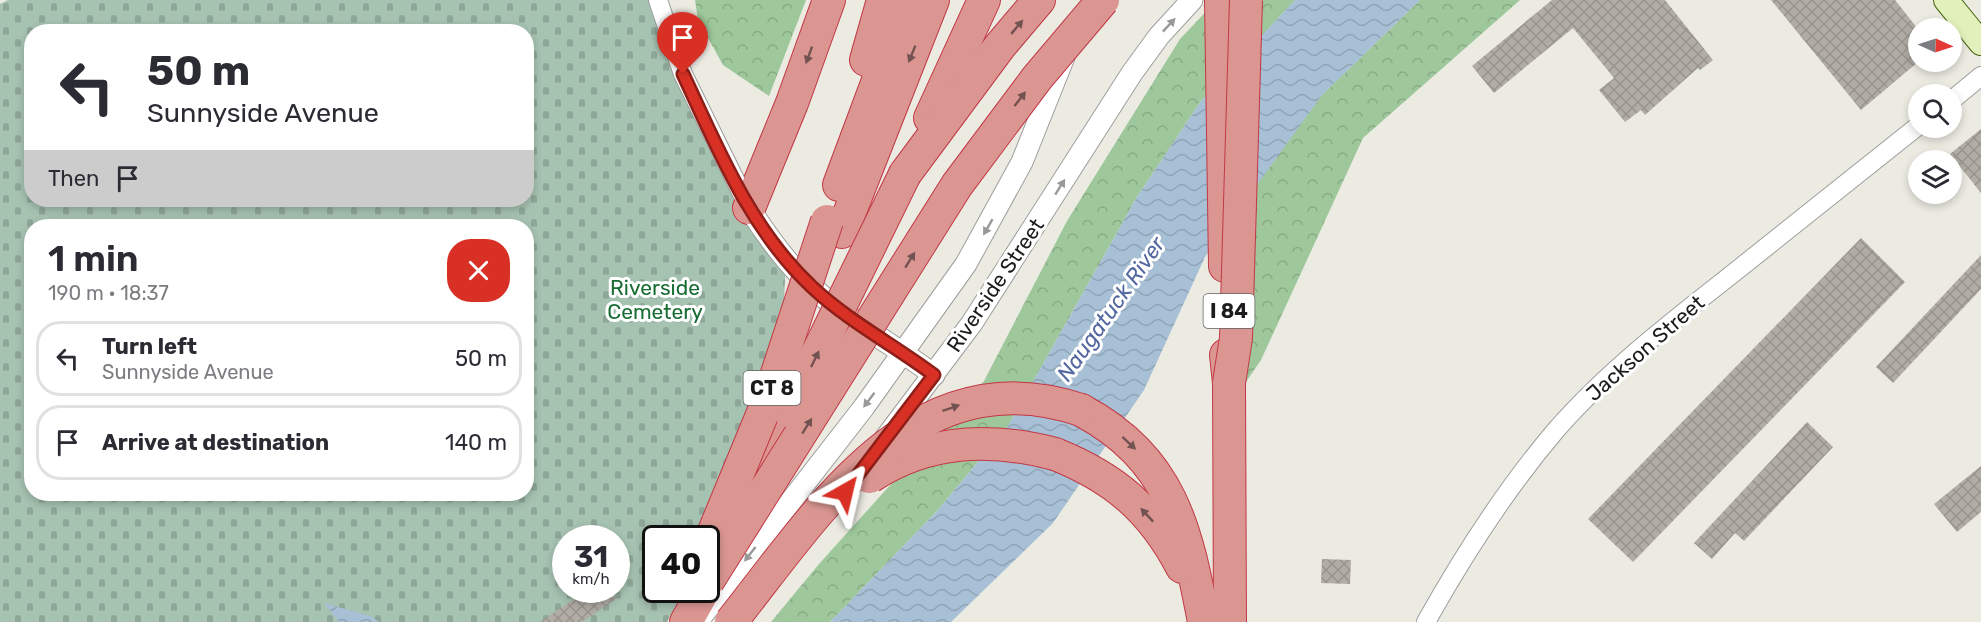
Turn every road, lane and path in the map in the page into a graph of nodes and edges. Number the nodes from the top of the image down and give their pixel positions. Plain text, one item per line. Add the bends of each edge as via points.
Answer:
1 (658, 0) edge
2 (829, 0) edge
3 (883, 0) edge
4 (908, 0) edge
5 (933, 0) edge
6 (984, 0) edge
7 (1039, 0) edge
8 (1084, 0) edge
9 (1103, 0) edge
10 (1192, 0) edge
11 (1223, 0) edge
12 (1246, 0) edge
13 (1946, 0) edge
14 (1981, 43) edge
15 (1981, 76) edge
16 (1962, 92) edge
17 (1908, 134) edge
18 (905, 174) junction
19 (749, 208) junction
20 (830, 224) junction
21 (905, 353) junction
22 (934, 375) junction
23 (1230, 383) junction
24 (717, 525) edge
25 (720, 549) edge
26 (720, 558) edge
27 (688, 603) edge
28 (694, 603) edge
29 (672, 622) edge
30 (686, 622) edge
31 (697, 622) edge
32 (731, 622) edge
33 (741, 622) edge
34 (746, 622) edge
35 (1202, 622) edge
36 (1230, 622) edge
37 (1426, 622) edge

1 - 19 street via 683,74
2 -> 19 highway
3 - 20 highway
4 - 20 highway, CT 8 via 856,135
5 -> 20 highway
6 - 18 highway
18 -> 7 highway, CT 8
8 -> 21 street, Riverside Street via 1017,171 966,264
26 -> 9 highway, bridge via 957,185 1037,78
22 -> 10 street, Riverside Street via 1022,249 1132,73
11 - 23 highway, I 84, bridge via 1225,344
12 - 23 highway, bridge via 1236,339
13 - 14 main road
15 - 16 street
17 - 37 street, Jackson Street via 1650,339 1603,381 1504,496
25 -> 18 highway, CT 8, bridge
19 - 21 street via 812,287
20 - 24 highway, CT 8, bridge via 769,398
21 - 22 street
21 -> 31 street, Riverside Street
22 - 34 street, Riverside Street
23 - 36 highway, I 84
27 - 29 highway, CT 8
28 - 30 highway, CT 8
32 -> 35 highway, bridge via 835,495 886,444 937,413 998,398 1056,402 1081,410 1120,435 1150,465 1181,524
35 -> 33 highway, bridge via 1167,538 1127,495 1082,465 1055,454 1001,442 919,452 890,463 864,480 810,535

